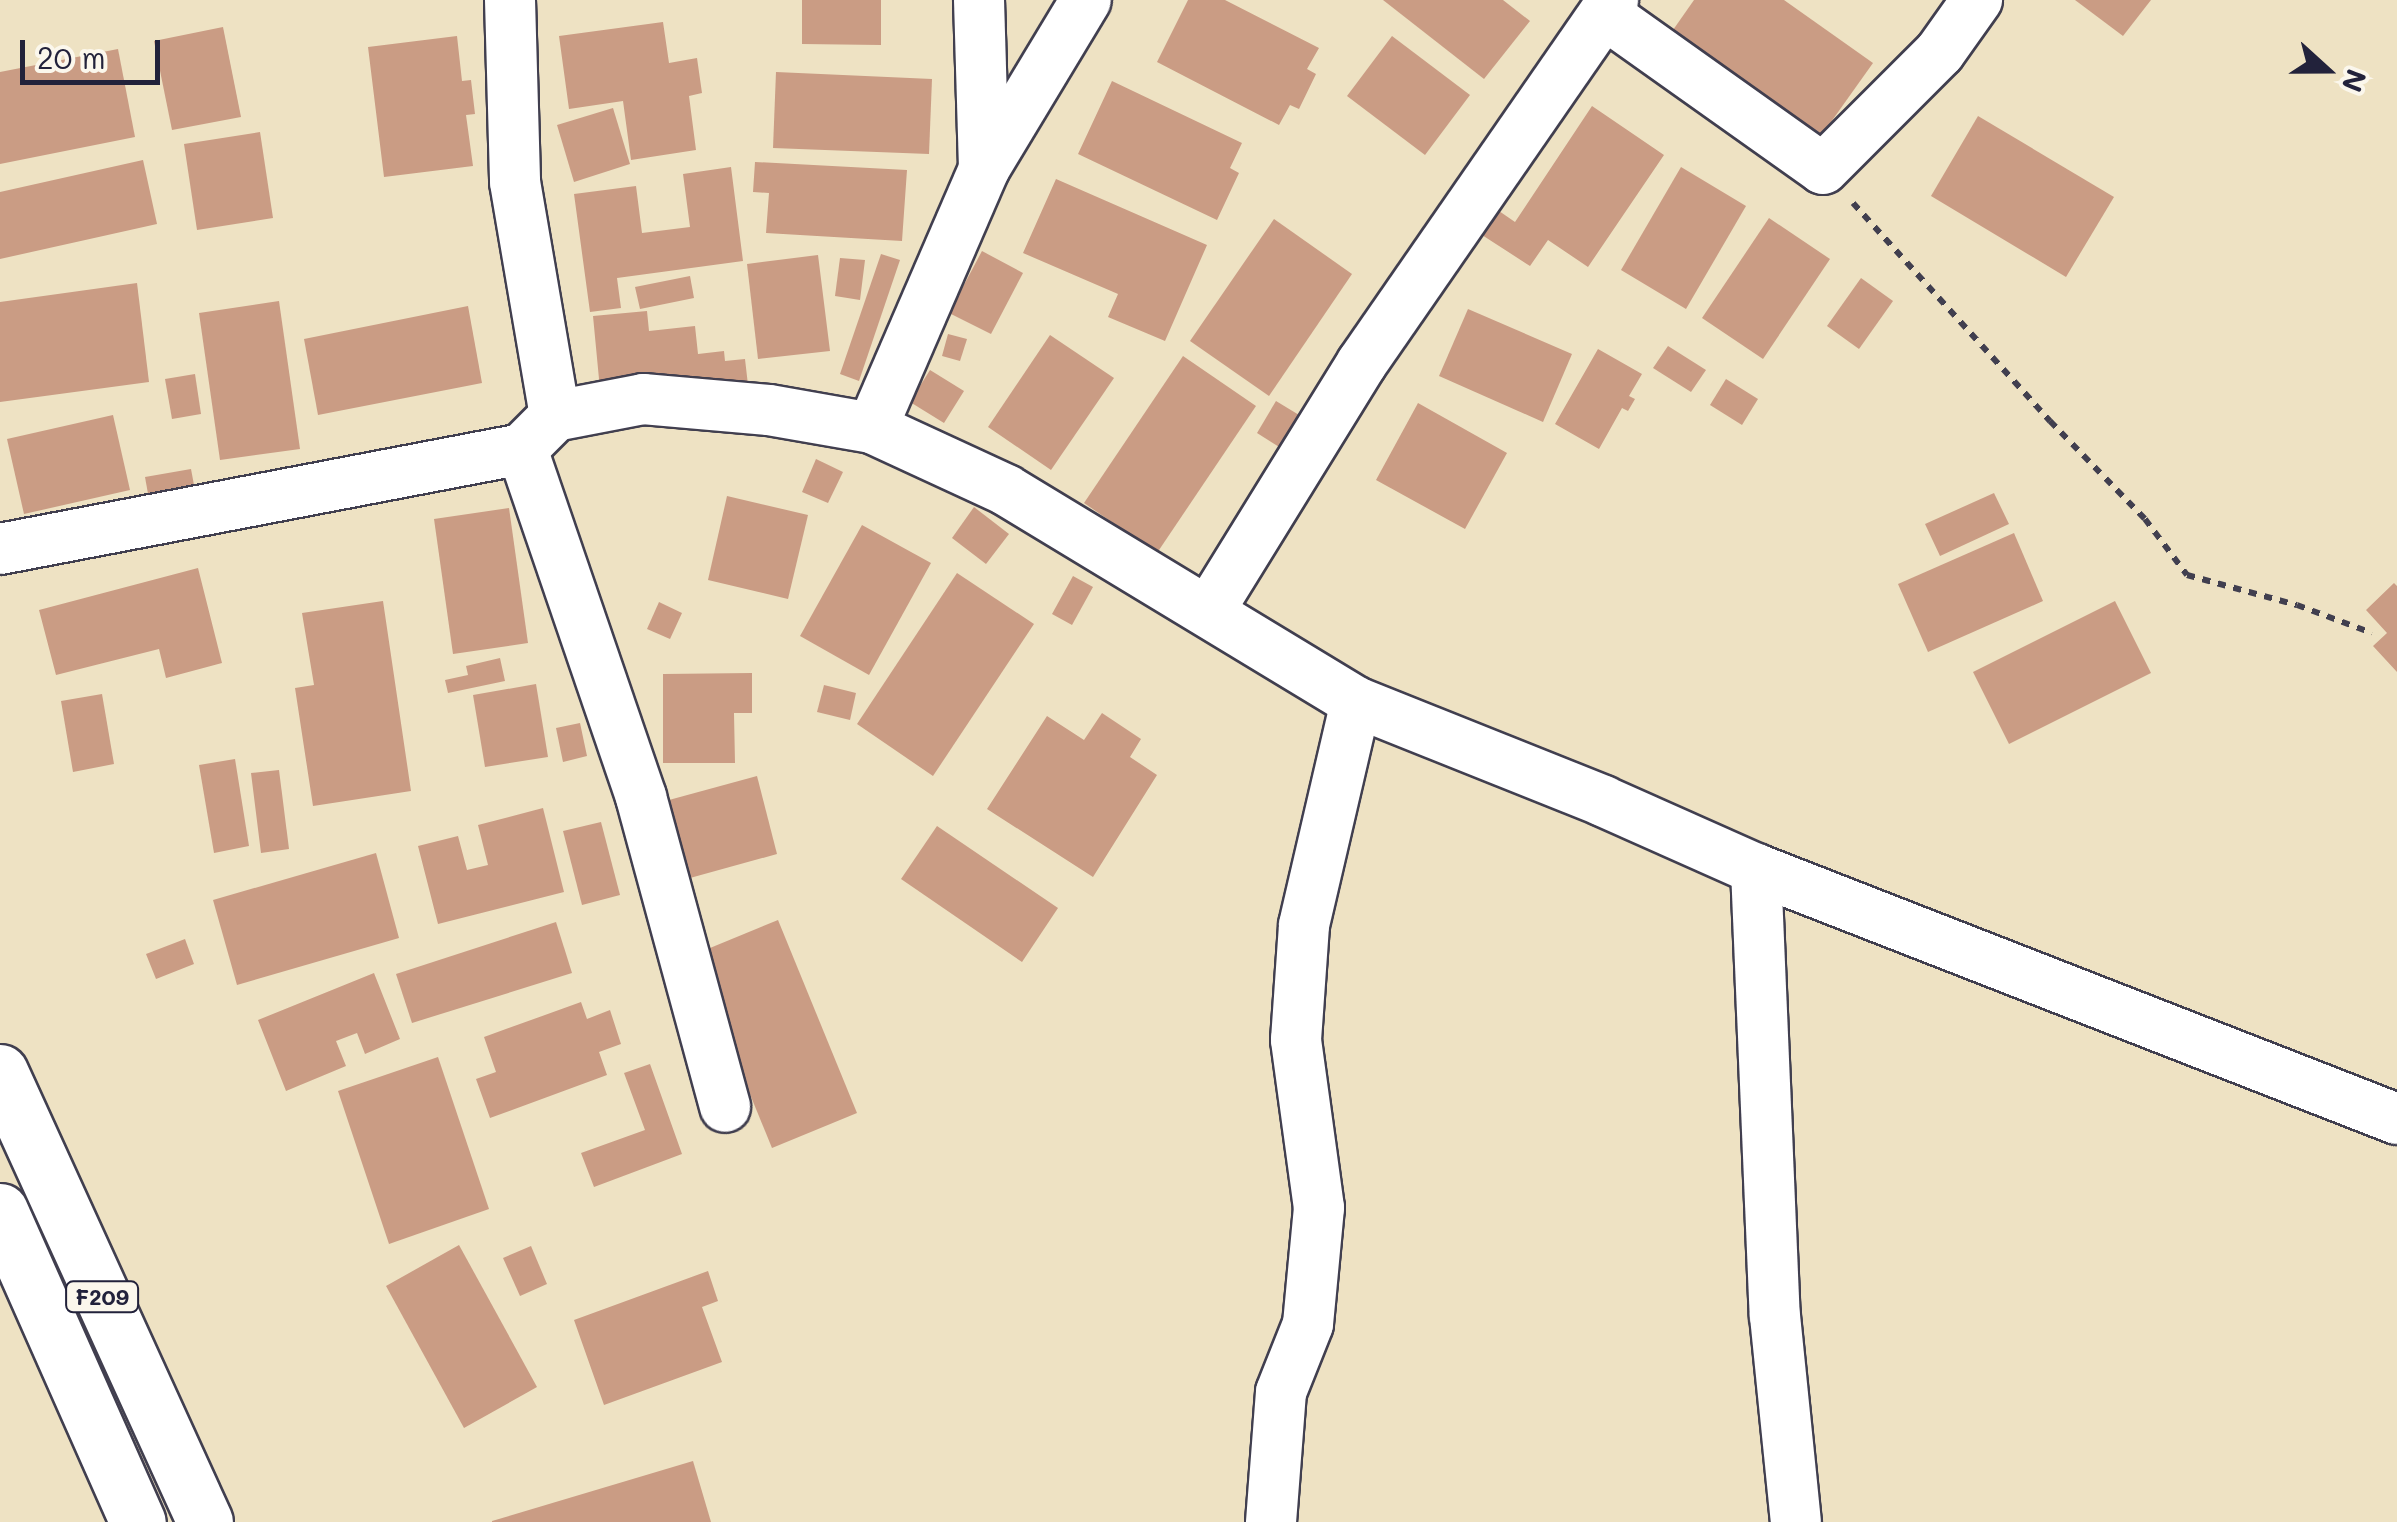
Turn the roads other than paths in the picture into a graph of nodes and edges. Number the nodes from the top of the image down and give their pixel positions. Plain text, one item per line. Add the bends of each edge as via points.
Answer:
1 (510, 0) edge
2 (979, 0) edge
3 (1086, 0) edge
4 (1977, 0) edge
5 (1609, 7) edge
6 (984, 170) junction
7 (872, 428) junction
8 (538, 432) junction
9 (0, 549) edge
10 (1210, 609) junction
11 (1356, 702) junction
12 (1756, 869) junction
13 (0, 1072) edge
14 (725, 1108) dead end
15 (2397, 1119) edge
16 (0, 1211) edge
17 (15, 1284) edge
18 (138, 1522) edge
19 (204, 1522) edge
20 (1271, 1522) edge
21 (1796, 1522) edge

1 - 8 street via 515,182
2 - 6 street
3 - 6 street
4 - 5 street via 1940,52 1823,169
5 - 10 street via 1362,363
6 - 7 street
7 - 8 street via 643,399
7 - 10 street via 1006,490
8 - 9 street
8 - 14 street
10 - 11 street
11 - 12 street
11 - 20 street via 1304,925 1296,1040 1320,1208 1308,1324 1281,1392
12 - 15 street
12 - 21 street via 1775,1316
13 - 19 main road, F209
16 - 17 main road, F209
17 - 18 main road, F209

